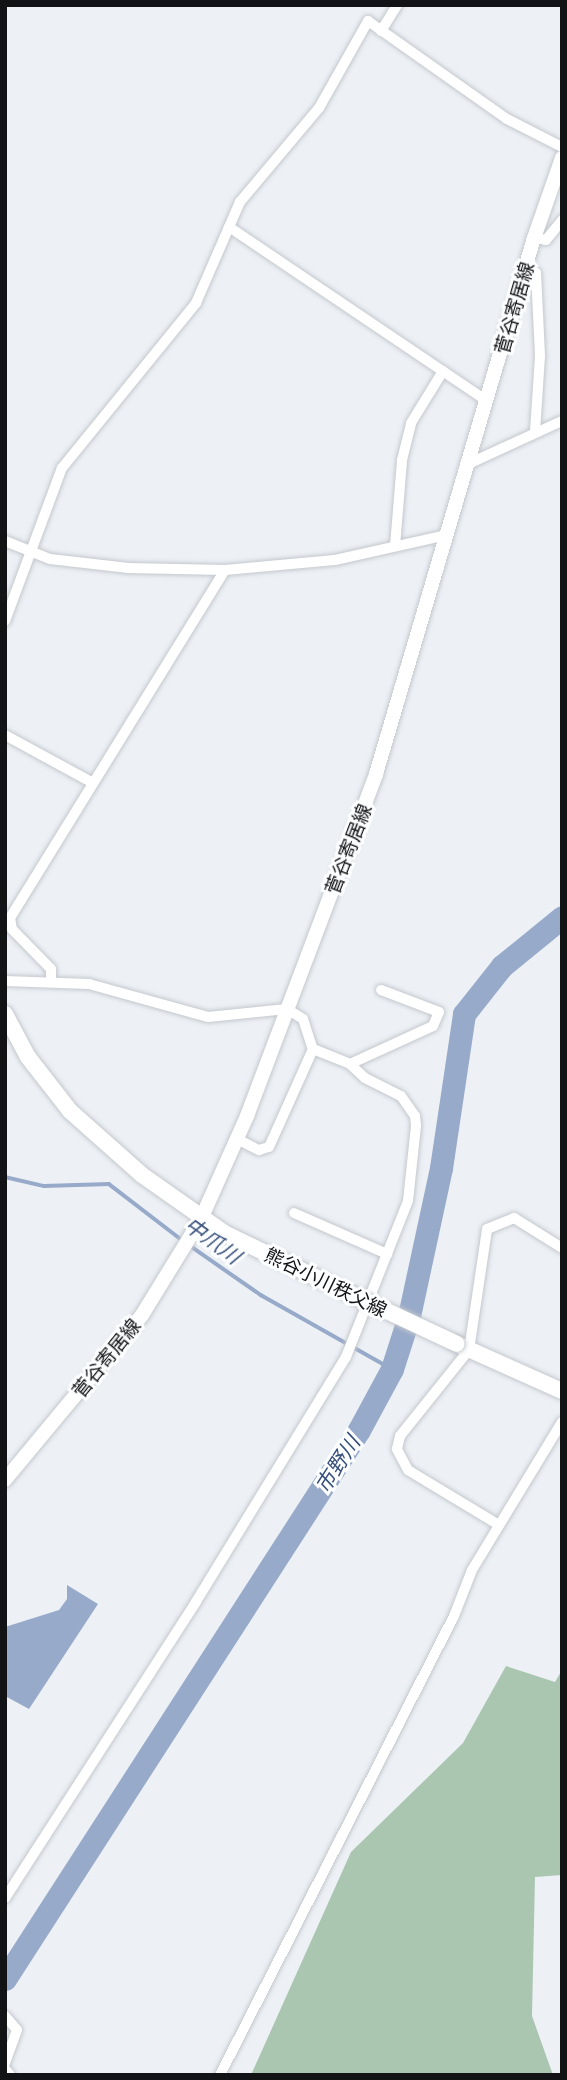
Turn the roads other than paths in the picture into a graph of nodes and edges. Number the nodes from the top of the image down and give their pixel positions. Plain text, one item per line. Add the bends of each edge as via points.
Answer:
1 (397, 5) edge
2 (381, 31) junction
3 (562, 147) edge
4 (562, 158) edge
5 (562, 220) edge
6 (229, 227) junction
7 (534, 237) junction
8 (525, 268) junction
9 (443, 372) junction
10 (487, 401) junction
11 (562, 421) edge
12 (535, 432) junction
13 (468, 464) junction
14 (447, 535) junction
15 (5, 541) edge
16 (395, 546) junction
17 (30, 553) junction
18 (225, 570) junction
19 (5, 621) edge
20 (5, 735) edge
21 (93, 783) junction
22 (51, 980) junction
23 (5, 981) edge
24 (381, 990) dead end
25 (287, 1009) junction
26 (5, 1014) edge
27 (313, 1049) junction
28 (350, 1064) junction
29 (237, 1139) junction
30 (294, 1213) dead end
31 (201, 1219) junction
32 (562, 1248) edge
33 (387, 1254) junction
34 (470, 1350) junction
35 (562, 1391) edge
36 (562, 1422) edge
37 (548, 1446) junction
38 (562, 1448) edge
39 (5, 1480) edge
40 (499, 1525) junction
41 (5, 1898) edge
42 (8, 2019) edge
43 (5, 2063) edge
44 (5, 2069) edge
45 (10, 2075) edge
46 (220, 2075) edge

1 - 2 street
2 - 3 street via 507,119
2 - 6 street via 368,21 319,108 240,202
4 - 7 main road, 菅谷寄居線
5 - 7 street via 546,240
6 - 9 street
6 - 17 street via 196,303 62,468
7 - 8 main road, 菅谷寄居線
8 - 10 main road, 菅谷寄居線
8 - 12 street via 536,273 540,356
9 - 10 street
9 - 16 street via 411,423 402,460
10 - 13 main road, 菅谷寄居線
11 - 12 street
12 - 13 street
13 - 14 main road, 菅谷寄居線
14 - 16 street
14 - 25 main road, 菅谷寄居線 via 376,774
15 - 17 street
16 - 18 street via 335,560
17 - 18 street via 128,568
17 - 19 street
18 - 21 street
20 - 21 street
21 - 22 street via 10,918 12,929 51,969
22 - 23 street
22 - 25 street via 89,984 208,1017
24 - 28 street via 439,1012 433,1027
25 - 27 street via 303,1019
25 - 29 main road, 菅谷寄居線
26 - 31 main road, 熊谷小川秩父線 via 28,1056 70,1111 142,1175
27 - 28 street
27 - 29 street via 269,1147 259,1150
28 - 33 street via 365,1078 401,1096 415,1116 408,1201
29 - 31 main road, 菅谷寄居線
30 - 33 street
31 - 34 main road, 熊谷小川秩父線, bridge
31 - 39 main road, 菅谷寄居線 via 142,1315
32 - 34 street via 514,1218 487,1229
33 - 41 street via 340,1367 196,1602
34 - 35 main road, 熊谷小川秩父線
34 - 40 street via 409,1423 397,1449 408,1470
36 - 37 street
37 - 38 street
37 - 40 street
40 - 46 street
42 - 43 street via 17,2030
44 - 45 street

